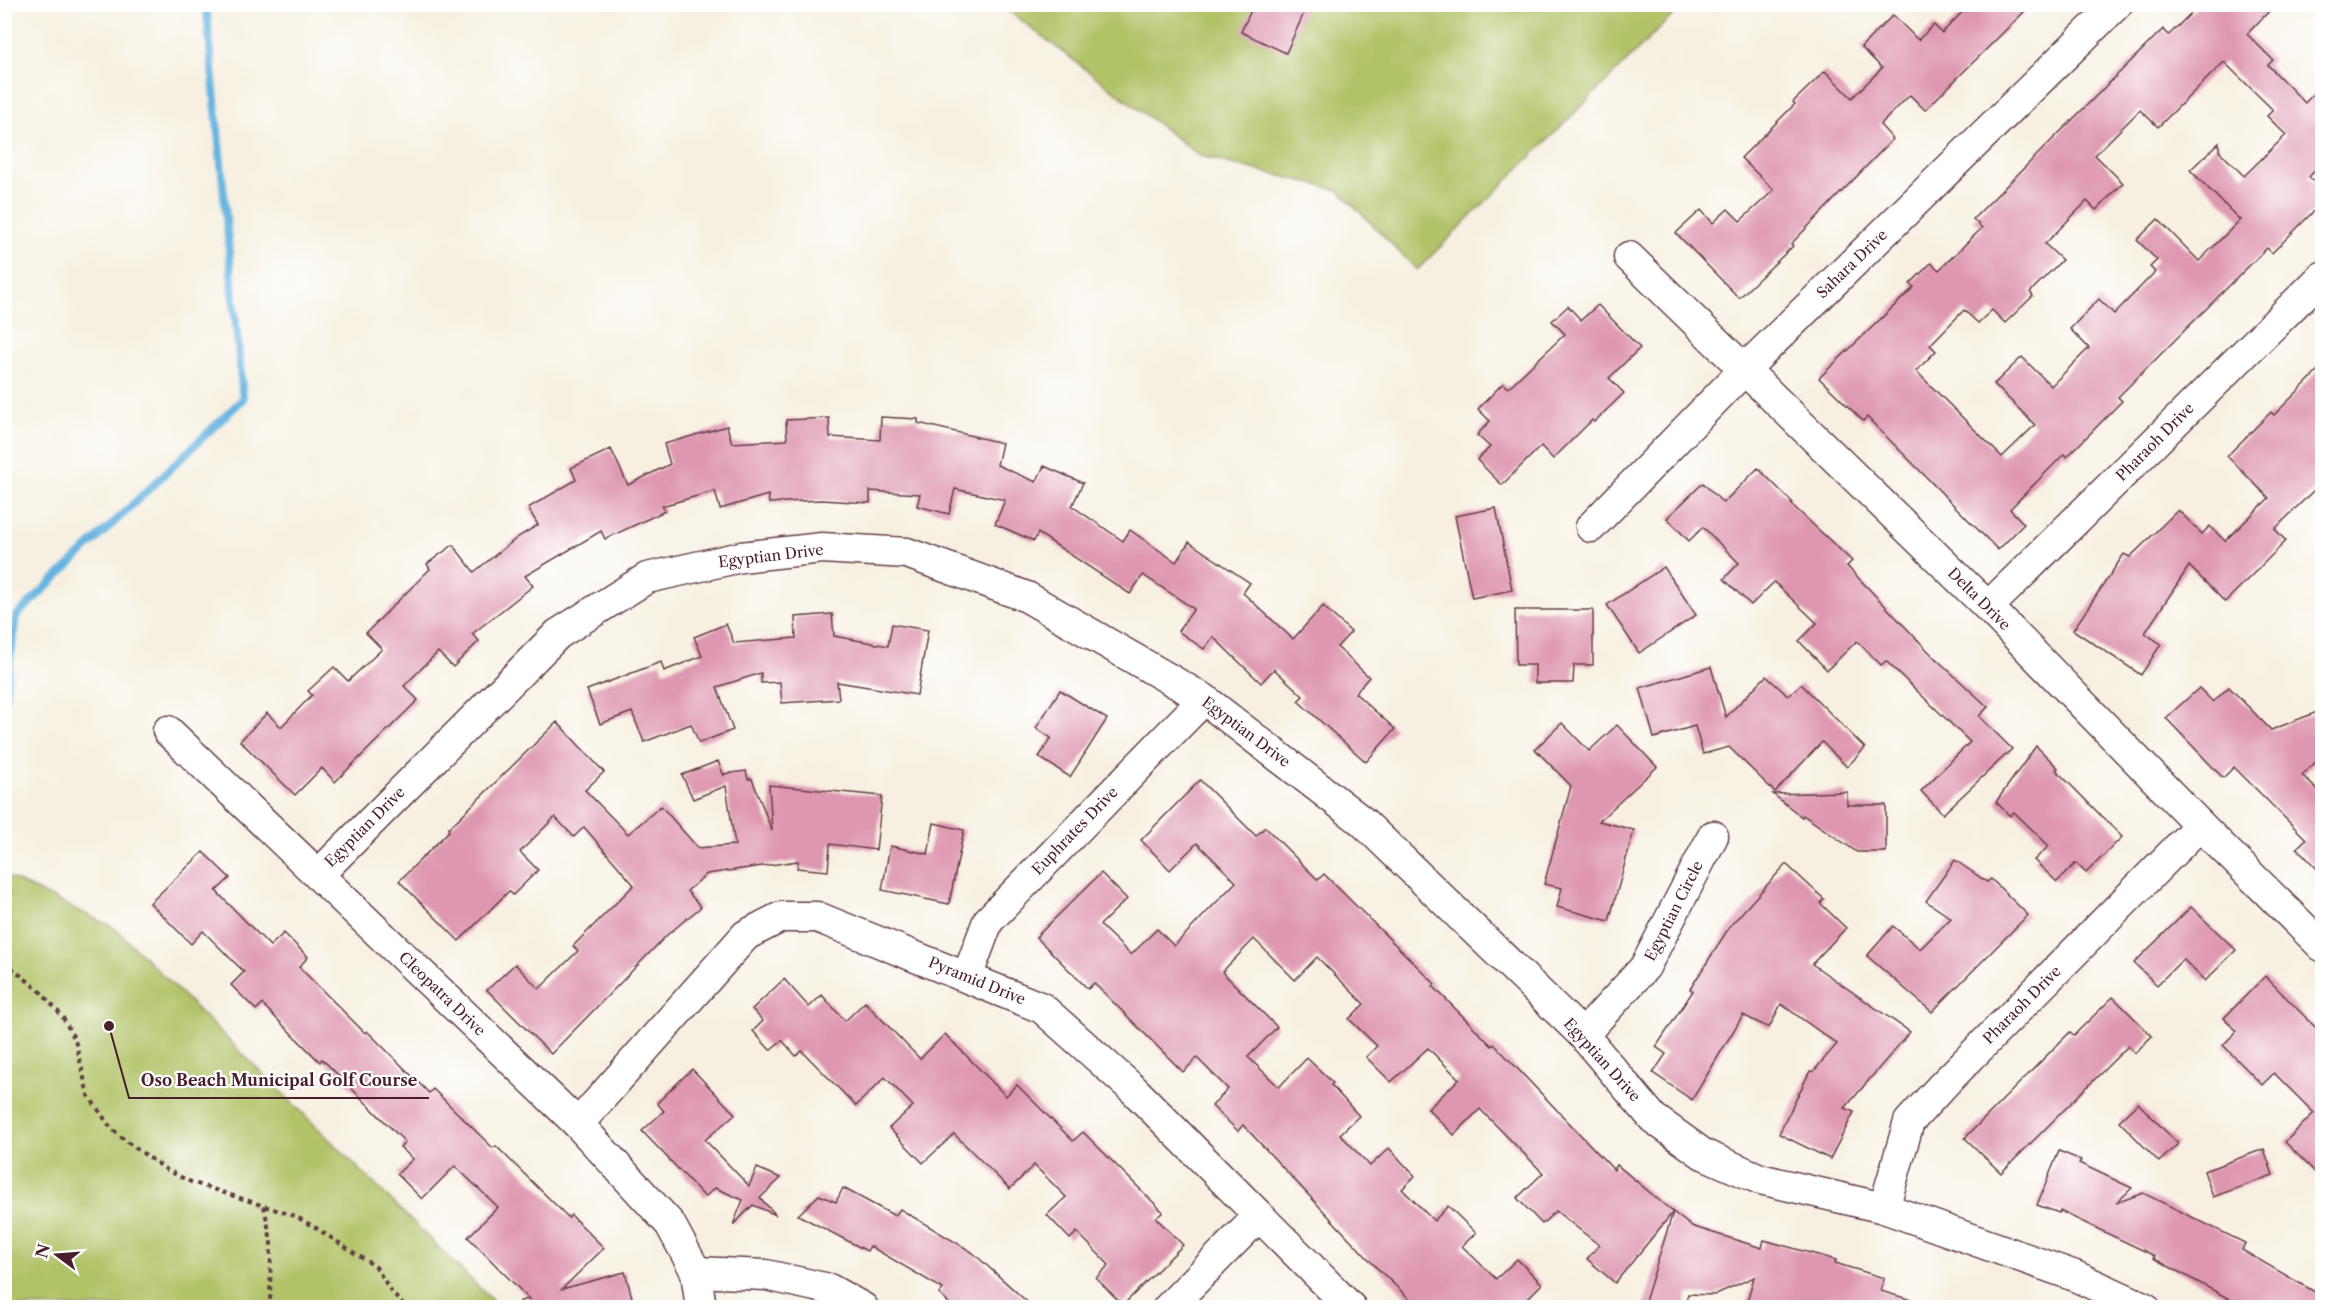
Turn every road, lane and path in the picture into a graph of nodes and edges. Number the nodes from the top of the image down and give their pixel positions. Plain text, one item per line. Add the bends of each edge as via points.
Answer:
1 (2117, 4) edge
2 (1629, 257) dead end
3 (2322, 277) edge
4 (1743, 371) junction
5 (1591, 527) dead end
6 (1988, 607) junction
7 (1204, 699) junction
8 (168, 731) dead end
9 (2200, 825) junction
10 (1713, 836) dead end
11 (318, 875) junction
12 (2322, 946) edge
13 (4, 962) edge
14 (967, 977) junction
15 (1583, 1035) junction
16 (578, 1124) junction
17 (264, 1206) junction
18 (1884, 1208) junction
19 (1259, 1216) junction
20 (696, 1272) junction
21 (270, 1308) edge
22 (406, 1308) edge
23 (701, 1308) edge
24 (862, 1308) edge
25 (1167, 1308) edge
26 (1351, 1308) edge
27 (2145, 1308) edge

1 - 4 street, Sahara Drive
2 - 4 street, Delta Drive
3 - 6 street, Pharaoh Drive
4 - 5 street, Sahara Drive
4 - 6 street, Delta Drive
6 - 9 street, Delta Drive
7 - 11 street, Egyptian Drive via 1028,597 907,553 822,548 741,557 647,578 558,634
7 - 14 street, Euphrates Drive via 988,921
7 - 15 street, Egyptian Drive via 1363,822
8 - 11 street, Cleopatra Drive
9 - 12 street, Delta Drive
9 - 18 street, Pharaoh Drive via 1909,1122
10 - 15 street, Egyptian Circle via 1645,967
11 - 16 street, Cleopatra Drive
13 - 17 path via 39,990 62,1016 75,1040 88,1095 111,1128 167,1170
14 - 16 street, Pyramid Drive via 818,917 781,917 746,935
14 - 19 street, Pyramid Drive via 1042,1008 1134,1090
15 - 18 street, Egyptian Drive via 1653,1118 1703,1154 1760,1179
16 - 20 street, Cleopatra Drive via 670,1224
17 - 21 path via 271,1241
17 - 22 path via 295,1216 376,1268
18 - 27 street, Egyptian Drive via 2075,1276
19 - 25 street
19 - 26 street, Pyramid Drive
20 - 23 street
20 - 24 street via 766,1275 829,1289

